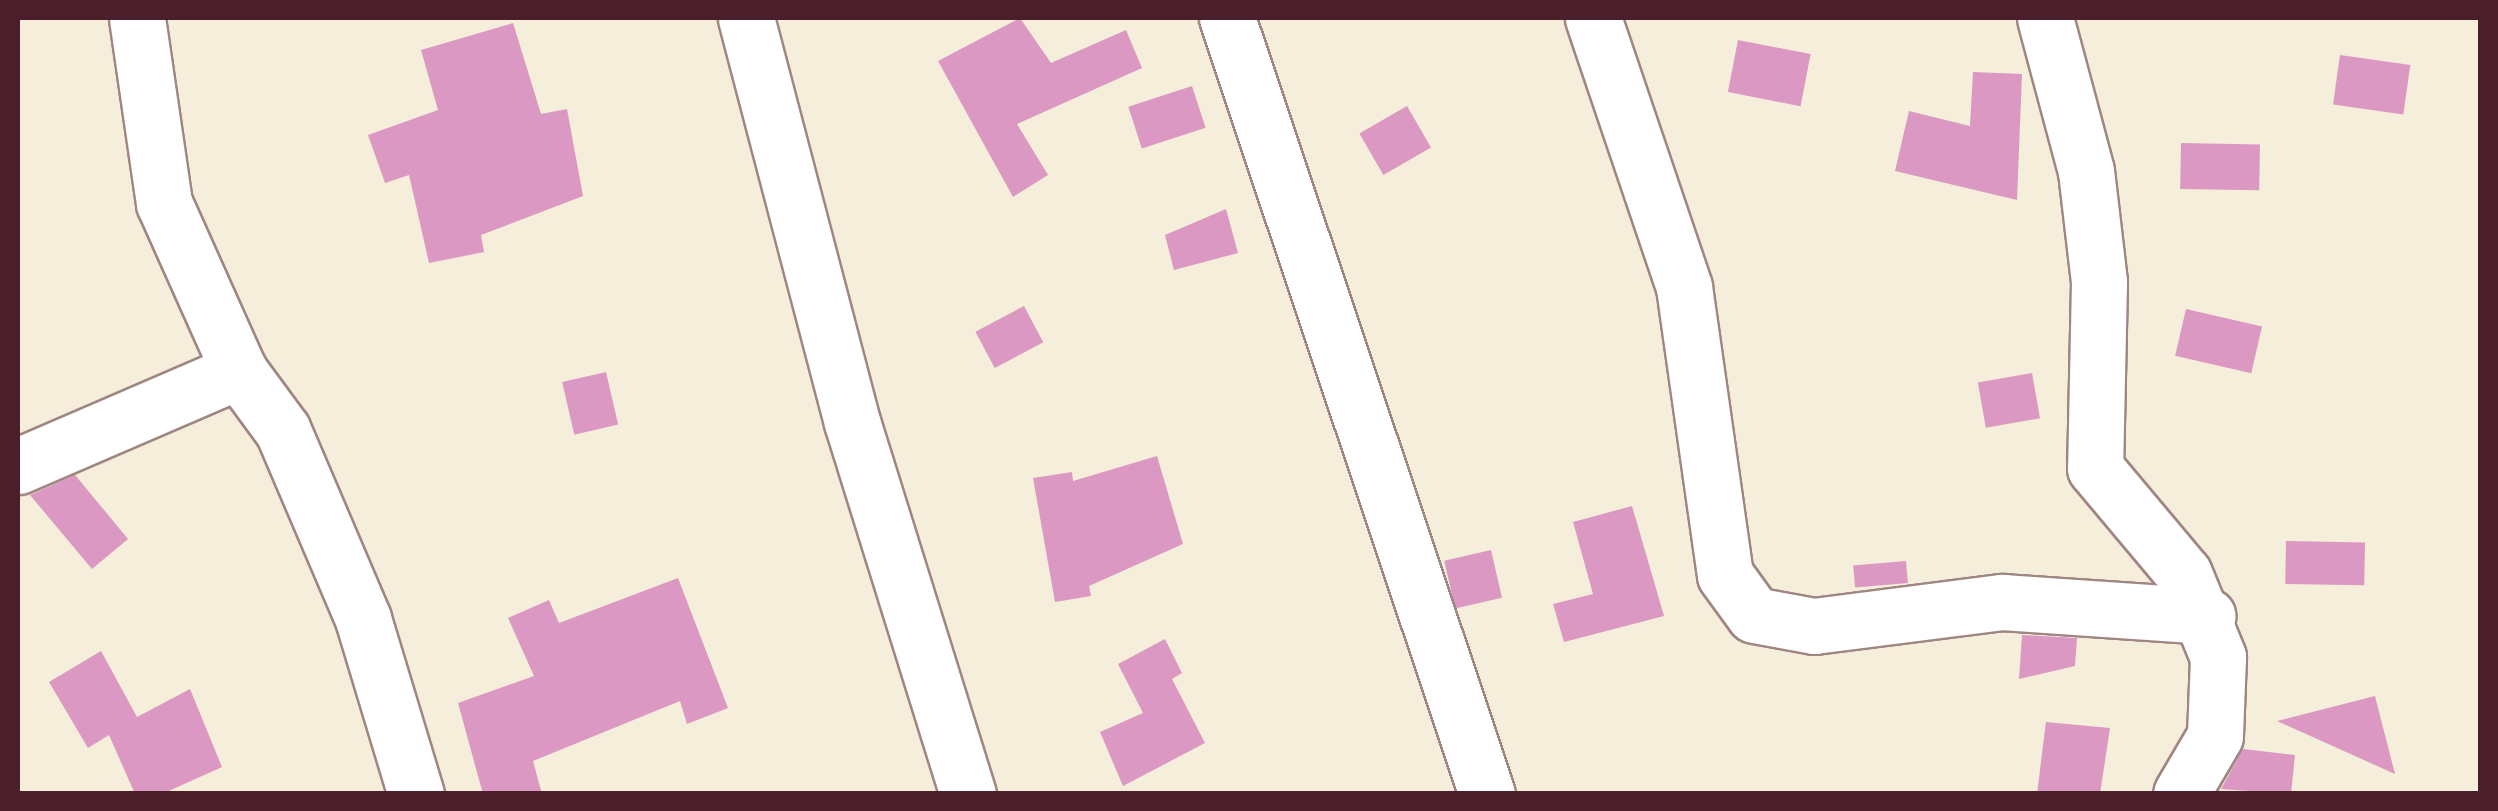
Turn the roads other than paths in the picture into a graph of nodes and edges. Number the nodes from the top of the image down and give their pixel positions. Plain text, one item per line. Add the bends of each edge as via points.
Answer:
1 (137, 18) edge
2 (746, 18) edge
3 (1227, 18) edge
4 (1593, 18) edge
5 (2045, 18) edge
6 (239, 371) junction
7 (18, 466) edge
8 (2208, 616) junction
9 (416, 794) edge
10 (968, 794) edge
11 (1487, 794) edge
12 (2181, 794) edge

1 - 6 street via 164,203
2 - 10 street via 852,422
3 - 11 street
4 - 8 street via 1684,287 1725,575 1754,615 1814,626 2070,602
5 - 8 street via 2086,171 2099,282 2095,468
6 - 7 street
6 - 9 street via 284,432 363,619
8 - 12 street via 2218,657 2215,736

